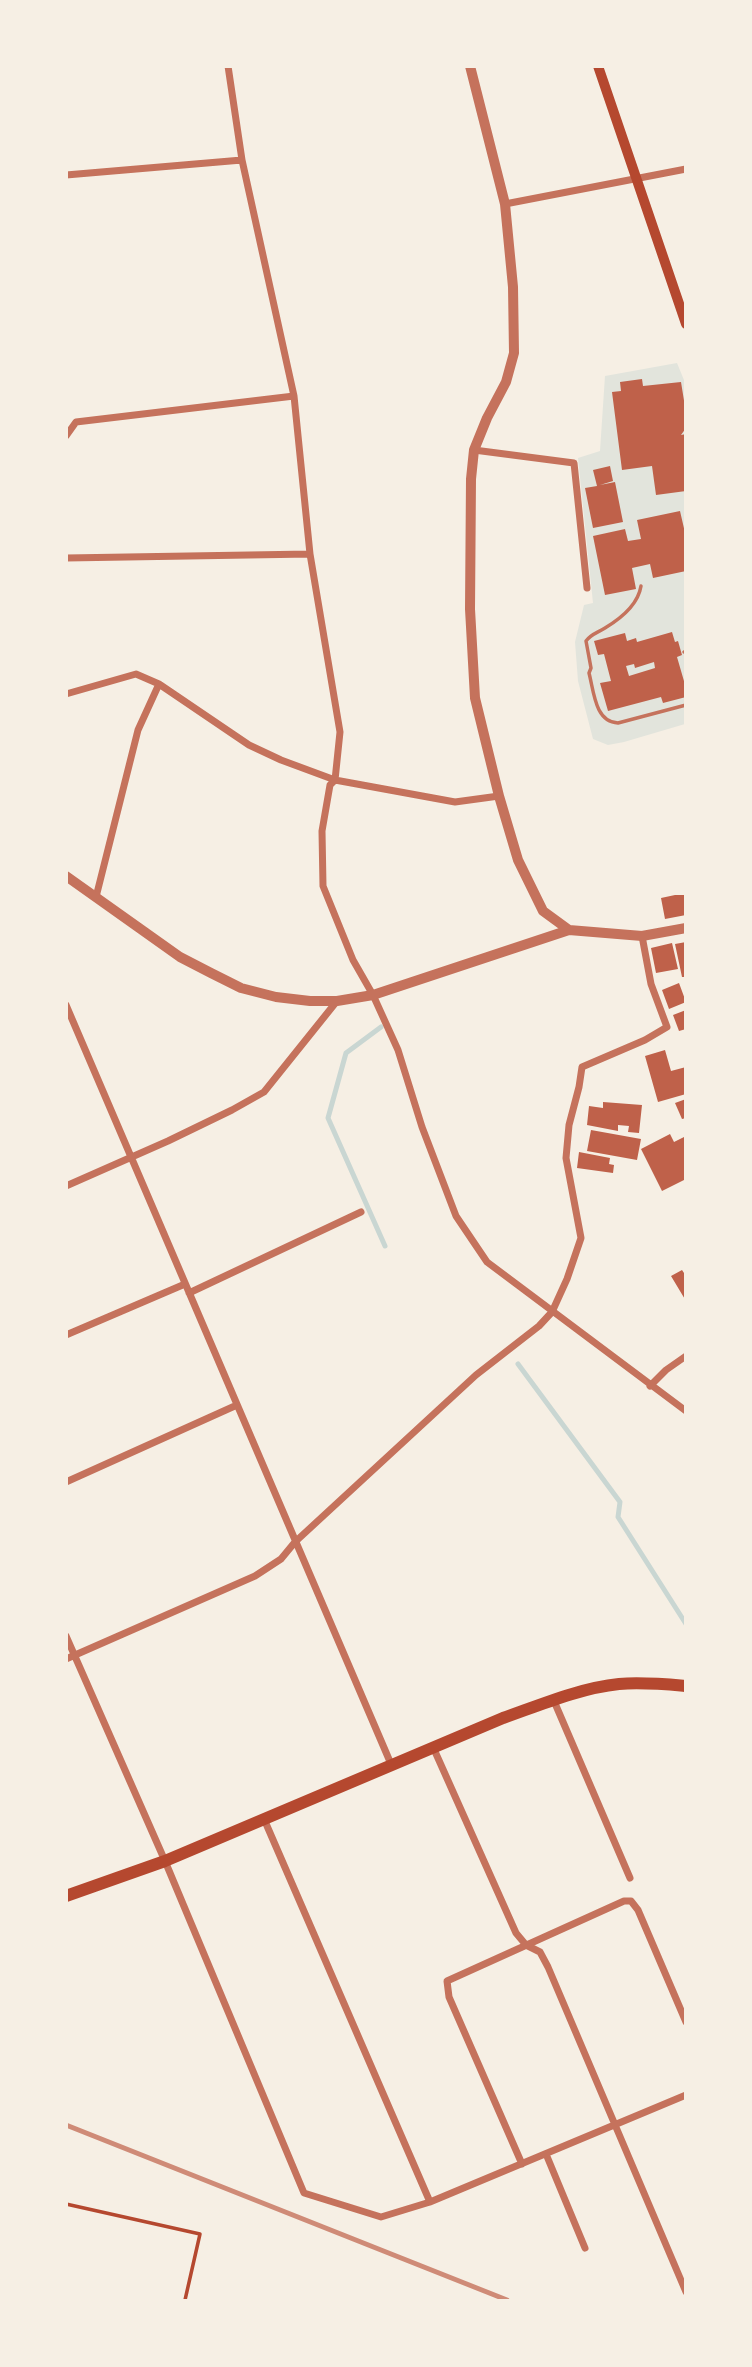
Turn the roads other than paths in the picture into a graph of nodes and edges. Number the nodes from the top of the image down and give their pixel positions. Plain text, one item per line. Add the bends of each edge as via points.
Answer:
1 (228, 66) edge
2 (470, 66) edge
3 (598, 66) edge
4 (242, 160) junction
5 (685, 169) edge
6 (66, 175) edge
7 (636, 178) junction
8 (505, 204) junction
9 (685, 324) edge
10 (295, 396) junction
11 (66, 436) edge
12 (474, 450) junction
13 (310, 554) junction
14 (66, 558) edge
15 (641, 586) dead end
16 (587, 587) dead end
17 (159, 684) junction
18 (66, 694) edge
19 (685, 705) edge
20 (335, 780) junction
21 (499, 796) junction
22 (66, 876) edge
23 (96, 897) junction
24 (685, 928) edge
25 (569, 930) junction
26 (642, 936) junction
27 (373, 995) junction
28 (337, 1001) junction
29 (66, 1005) edge
30 (131, 1158) junction
31 (66, 1186) edge
32 (361, 1212) dead end
33 (185, 1284) junction
34 (189, 1293) junction
35 (552, 1312) junction
36 (66, 1335) edge
37 (685, 1356) edge
38 (650, 1386) junction
39 (237, 1405) junction
40 (685, 1411) edge
41 (66, 1482) edge
42 (295, 1542) junction
43 (66, 1636) edge
44 (75, 1655) junction
45 (66, 1659) edge
46 (685, 1686) edge
47 (554, 1700) junction
48 (433, 1747) junction
49 (391, 1764) junction
50 (264, 1819) junction
51 (165, 1861) junction
52 (630, 1878) dead end
53 (66, 1896) edge
54 (526, 1945) junction
55 (685, 2022) edge
56 (685, 2095) edge
57 (616, 2124) junction
58 (546, 2154) junction
59 (522, 2164) junction
60 (430, 2202) junction
61 (585, 2248) dead end
62 (685, 2292) edge

1 - 4 street
2 - 8 street
3 - 7 main road
4 - 6 street
4 - 10 street
5 - 7 street
7 - 8 street
7 - 9 main road
8 - 12 street via 514,353 506,382
10 - 11 street via 76,422
10 - 13 street
12 - 16 street via 574,463
12 - 21 street via 469,542 475,698
13 - 14 street
13 - 20 street via 340,732
15 - 19 lane via 639,598 620,617 586,641 600,715 618,723
17 - 18 street via 136,674
17 - 20 street via 249,745
17 - 23 street via 138,730
20 - 21 street via 455,802
20 - 27 street via 330,785 322,831 323,886 353,960
21 - 25 street via 518,860 543,911
22 - 23 street
23 - 28 street via 180,957 241,988 276,997
24 - 26 street
25 - 26 street
25 - 27 street
26 - 35 street via 651,984 667,1027 582,1067 566,1158 581,1238
27 - 28 street
27 - 35 street via 398,1050 456,1216 487,1262
28 - 30 street via 264,1092
29 - 30 street
30 - 31 street
30 - 33 street
32 - 34 street
33 - 34 street
33 - 36 street
34 - 39 street
35 - 38 street
35 - 42 street via 475,1375
37 - 38 street
38 - 40 street
39 - 41 street
39 - 42 street
42 - 44 street via 281,1559 256,1576
42 - 49 street
43 - 44 street
44 - 45 street
44 - 51 street
46 - 47 highway via 617,1684
47 - 48 highway
47 - 52 street
48 - 49 highway
48 - 54 street via 516,1933
49 - 50 highway
50 - 51 highway
50 - 60 street
51 - 53 highway
51 - 60 street via 304,2193 381,2217
54 - 55 street via 631,1901
54 - 57 street via 540,1952 548,1967
54 - 59 street via 455,1976 446,1988
56 - 57 street
57 - 58 street
57 - 62 street
58 - 59 street
58 - 61 street
59 - 60 street

